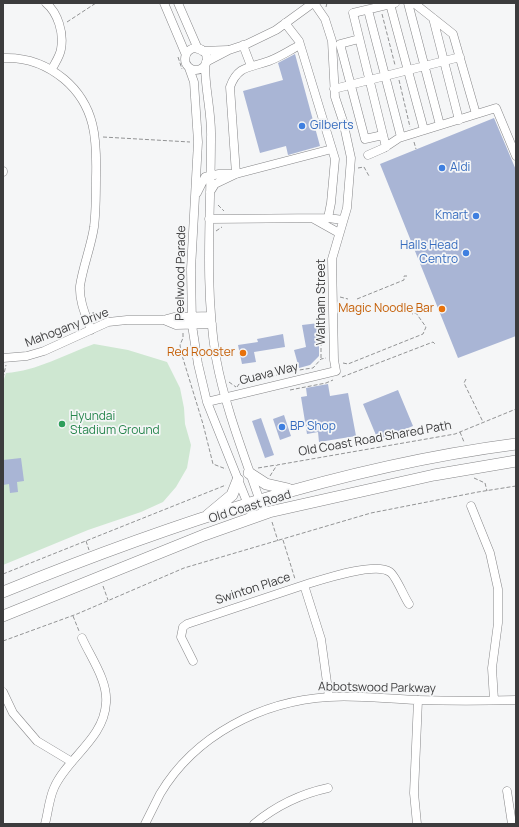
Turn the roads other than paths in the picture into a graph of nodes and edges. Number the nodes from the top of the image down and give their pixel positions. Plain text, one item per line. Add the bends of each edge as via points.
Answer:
1 (46, 3) edge
2 (164, 3) edge
3 (178, 3) edge
4 (313, 3) edge
5 (408, 3) edge
6 (414, 3) edge
7 (392, 4) edge
8 (368, 10) junction
9 (433, 18) junction
10 (286, 23) junction
11 (359, 39) junction
12 (243, 45) junction
13 (300, 45) junction
14 (200, 50) junction
15 (229, 50) junction
16 (186, 55) junction
17 (460, 57) junction
18 (3, 58) edge
19 (443, 61) junction
20 (206, 64) junction
21 (251, 66) junction
22 (425, 66) junction
23 (189, 68) junction
24 (52, 69) junction
25 (408, 70) junction
26 (385, 76) junction
27 (369, 80) junction
28 (351, 84) junction
29 (334, 89) junction
30 (476, 114) junction
31 (459, 120) junction
32 (440, 125) junction
33 (424, 130) junction
34 (383, 135) junction
35 (401, 137) junction
36 (386, 147) junction
37 (332, 149) junction
38 (368, 155) dead end
39 (516, 156) edge
40 (236, 174) junction
41 (210, 175) junction
42 (210, 193) junction
43 (195, 199) junction
44 (313, 218) junction
45 (328, 218) junction
46 (209, 219) junction
47 (343, 220) junction
48 (339, 233) junction
49 (212, 320) junction
50 (191, 321) junction
51 (91, 330) junction
52 (6, 360) edge
53 (338, 374) joint
54 (225, 398) junction
55 (207, 402) junction
56 (516, 444) edge
57 (516, 461) edge
58 (253, 472) junction
59 (238, 480) junction
60 (293, 490) junction
61 (254, 502) junction
62 (471, 506) dead end
63 (259, 515) junction
64 (205, 518) junction
65 (300, 586) junction
66 (3, 592) edge
67 (408, 604) dead end
68 (3, 616) edge
69 (82, 638) road end
70 (193, 661) dead end
71 (3, 692) edge
72 (329, 696) junction
73 (418, 700) junction
74 (494, 700) junction
75 (516, 700) edge
76 (72, 762) junction
77 (328, 788) dead end
78 (507, 791) dead end
79 (45, 824) edge
80 (145, 824) edge
81 (254, 824) edge
82 (417, 824) edge
83 (512, 824) edge

1 - 24 street via 53,8 60,25 62,50
2 - 16 street
3 - 14 street
4 - 10 street
4 - 29 street, Waltham Street via 325,19 332,41
5 - 22 street
6 - 9 street
7 - 8 street
7 - 25 street
8 - 11 street via 353,13
8 - 26 street
9 - 17 street via 453,34
9 - 19 street
10 - 12 street
10 - 13 street
11 - 27 street
11 - 28 street via 340,44
12 - 15 street
12 - 21 street
13 - 21 street
13 - 37 street
14 - 15 street
14 - 16 street via 191,50
14 - 20 street via 206,55
15 - 20 street
16 - 23 street via 185,61
17 - 19 street
17 - 30 street
18 - 24 street via 17,57
19 - 22 street
19 - 31 street
20 - 23 street via 199,70
20 - 41 street, Peelwood Parade via 205,80 212,136
21 - 40 street via 234,76 230,86
22 - 25 street
22 - 32 street
23 - 43 street, Peelwood Parade via 194,82 198,142
24 - 51 street via 71,84 84,101 96,137 94,227 80,287 81,299
25 - 26 street
25 - 33 street
26 - 27 street
26 - 35 street
27 - 28 street
27 - 34 street
28 - 29 street
28 - 34 street via 365,139
29 - 47 street, Waltham Street via 350,150 349,194
30 - 31 street
30 - 39 street via 496,108
31 - 32 street
32 - 33 street
33 - 35 street
34 - 36 street
35 - 36 street
36 - 38 street
37 - 40 street
37 - 45 street via 335,158
40 - 41 street
40 - 42 street via 215,184
41 - 42 street, Peelwood Parade
41 - 43 street via 205,177
42 - 46 street, Peelwood Parade
43 - 50 street, Peelwood Parade
44 - 45 street
44 - 46 street
44 - 48 street
45 - 47 street
46 - 49 street, Peelwood Parade
47 - 48 street, Waltham Street
48 - 53 street, Waltham Street via 332,259
49 - 50 street, Mahogany Drive
49 - 54 street, Peelwood Parade via 216,358
50 - 51 street, Mahogany Drive via 176,325 163,320 127,320 108,322
50 - 55 street, Peelwood Parade
51 - 52 street, Mahogany Drive via 44,351
53 - 54 street, Guava Way
54 - 55 street, Guava Way
54 - 58 street, Peelwood Parade
55 - 59 street, Peelwood Parade
56 - 60 highway, Old Coast Road via 433,456
57 - 63 highway, Old Coast Road via 434,475
58 - 60 highway via 266,484
58 - 61 street, Peelwood Parade
59 - 61 street, Peelwood Parade
59 - 64 highway via 232,495
60 - 61 highway, Old Coast Road
61 - 63 street, Peelwood Parade
61 - 64 highway, Old Coast Road
62 - 74 street via 490,553 498,589 498,623 492,668
63 - 68 highway, Old Coast Road
64 - 66 highway, Old Coast Road
65 - 67 street via 356,571 386,570 392,573
65 - 70 street, Swinton Place via 187,624 183,627 181,637
65 - 72 street, Swinton Place via 321,639
69 - 76 street via 102,679 106,703 101,722 89,743
71 - 76 street via 13,713 37,741
72 - 73 street, Abbotswood Parkway
72 - 80 street, Abbotswood Parkway via 282,703 248,716 214,736 187,760 161,793
73 - 74 street, Abbotswood Parkway
73 - 82 street via 414,793
74 - 75 street, Abbotswood Parkway
76 - 79 street via 54,788
77 - 81 street via 286,802
78 - 83 street

